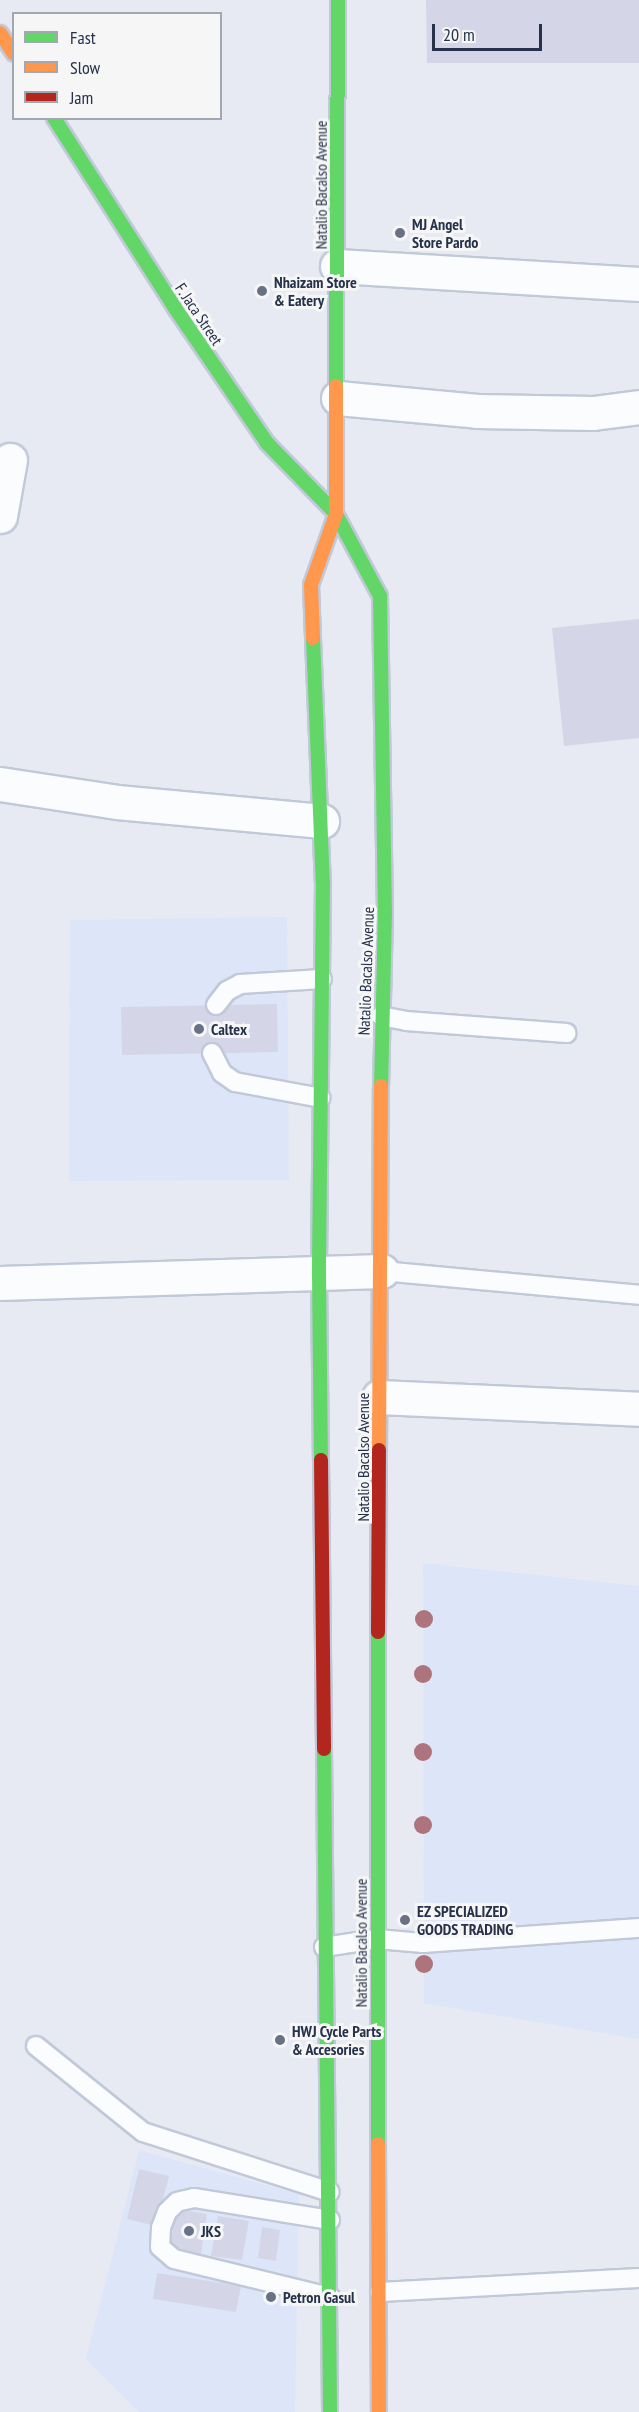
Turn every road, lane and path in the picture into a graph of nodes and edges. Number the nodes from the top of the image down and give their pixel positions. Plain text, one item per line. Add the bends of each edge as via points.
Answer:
1 (338, 0) edge
2 (0, 33) edge
3 (12, 51) edge
4 (55, 120) edge
5 (337, 266) junction
6 (639, 284) edge
7 (338, 398) junction
8 (639, 407) edge
9 (10, 460) dead end
10 (336, 514) junction
11 (0, 516) edge
12 (0, 784) edge
13 (322, 821) junction
14 (322, 979) junction
15 (216, 1005) dead end
16 (381, 1016) junction
17 (567, 1033) dead end
18 (212, 1053) dead end
19 (321, 1098) junction
20 (382, 1271) junction
21 (319, 1275) junction
22 (0, 1282) edge
23 (639, 1295) edge
24 (379, 1397) junction
25 (639, 1409) edge
26 (638, 1929) edge
27 (377, 1939) junction
28 (324, 1947) junction
29 (36, 2046) dead end
30 (330, 2192) junction
31 (330, 2220) junction
32 (639, 2278) edge
33 (380, 2292) junction
34 (330, 2297) junction
35 (330, 2412) edge
36 (379, 2412) edge

1 - 5 main road, Natalio Bacalso Avenue
2 - 3 main road
4 - 10 main road, F. Jaca Street via 267,443
5 - 6 street
5 - 7 main road, Natalio Bacalso Avenue
7 - 8 street via 477,411 593,413
7 - 10 main road, Natalio Bacalso Avenue
9 - 11 street
10 - 13 main road, Natalio Bacalso Avenue via 311,585
10 - 16 main road, Natalio Bacalso Avenue via 380,596 385,912
12 - 13 street via 117,802
13 - 14 main road, Natalio Bacalso Avenue
14 - 15 lane via 240,984 227,991
14 - 19 main road, Natalio Bacalso Avenue
16 - 17 lane
16 - 20 main road, Natalio Bacalso Avenue
18 - 19 lane via 222,1073 235,1082
19 - 21 main road, Natalio Bacalso Avenue
20 - 21 street
20 - 23 lane
20 - 24 main road, Natalio Bacalso Avenue
21 - 22 street
21 - 28 main road, Natalio Bacalso Avenue
24 - 25 street
24 - 27 main road, Natalio Bacalso Avenue
26 - 27 lane via 423,1943
27 - 28 lane
27 - 33 main road, Natalio Bacalso Avenue
28 - 30 main road, Natalio Bacalso Avenue
29 - 30 lane via 143,2132
30 - 31 main road, Natalio Bacalso Avenue
31 - 34 main road, Natalio Bacalso Avenue
31 - 34 lane via 194,2198 177,2202 167,2212 160,2228 160,2247 174,2259
32 - 33 lane
33 - 36 main road, Natalio Bacalso Avenue
34 - 35 main road, Natalio Bacalso Avenue

